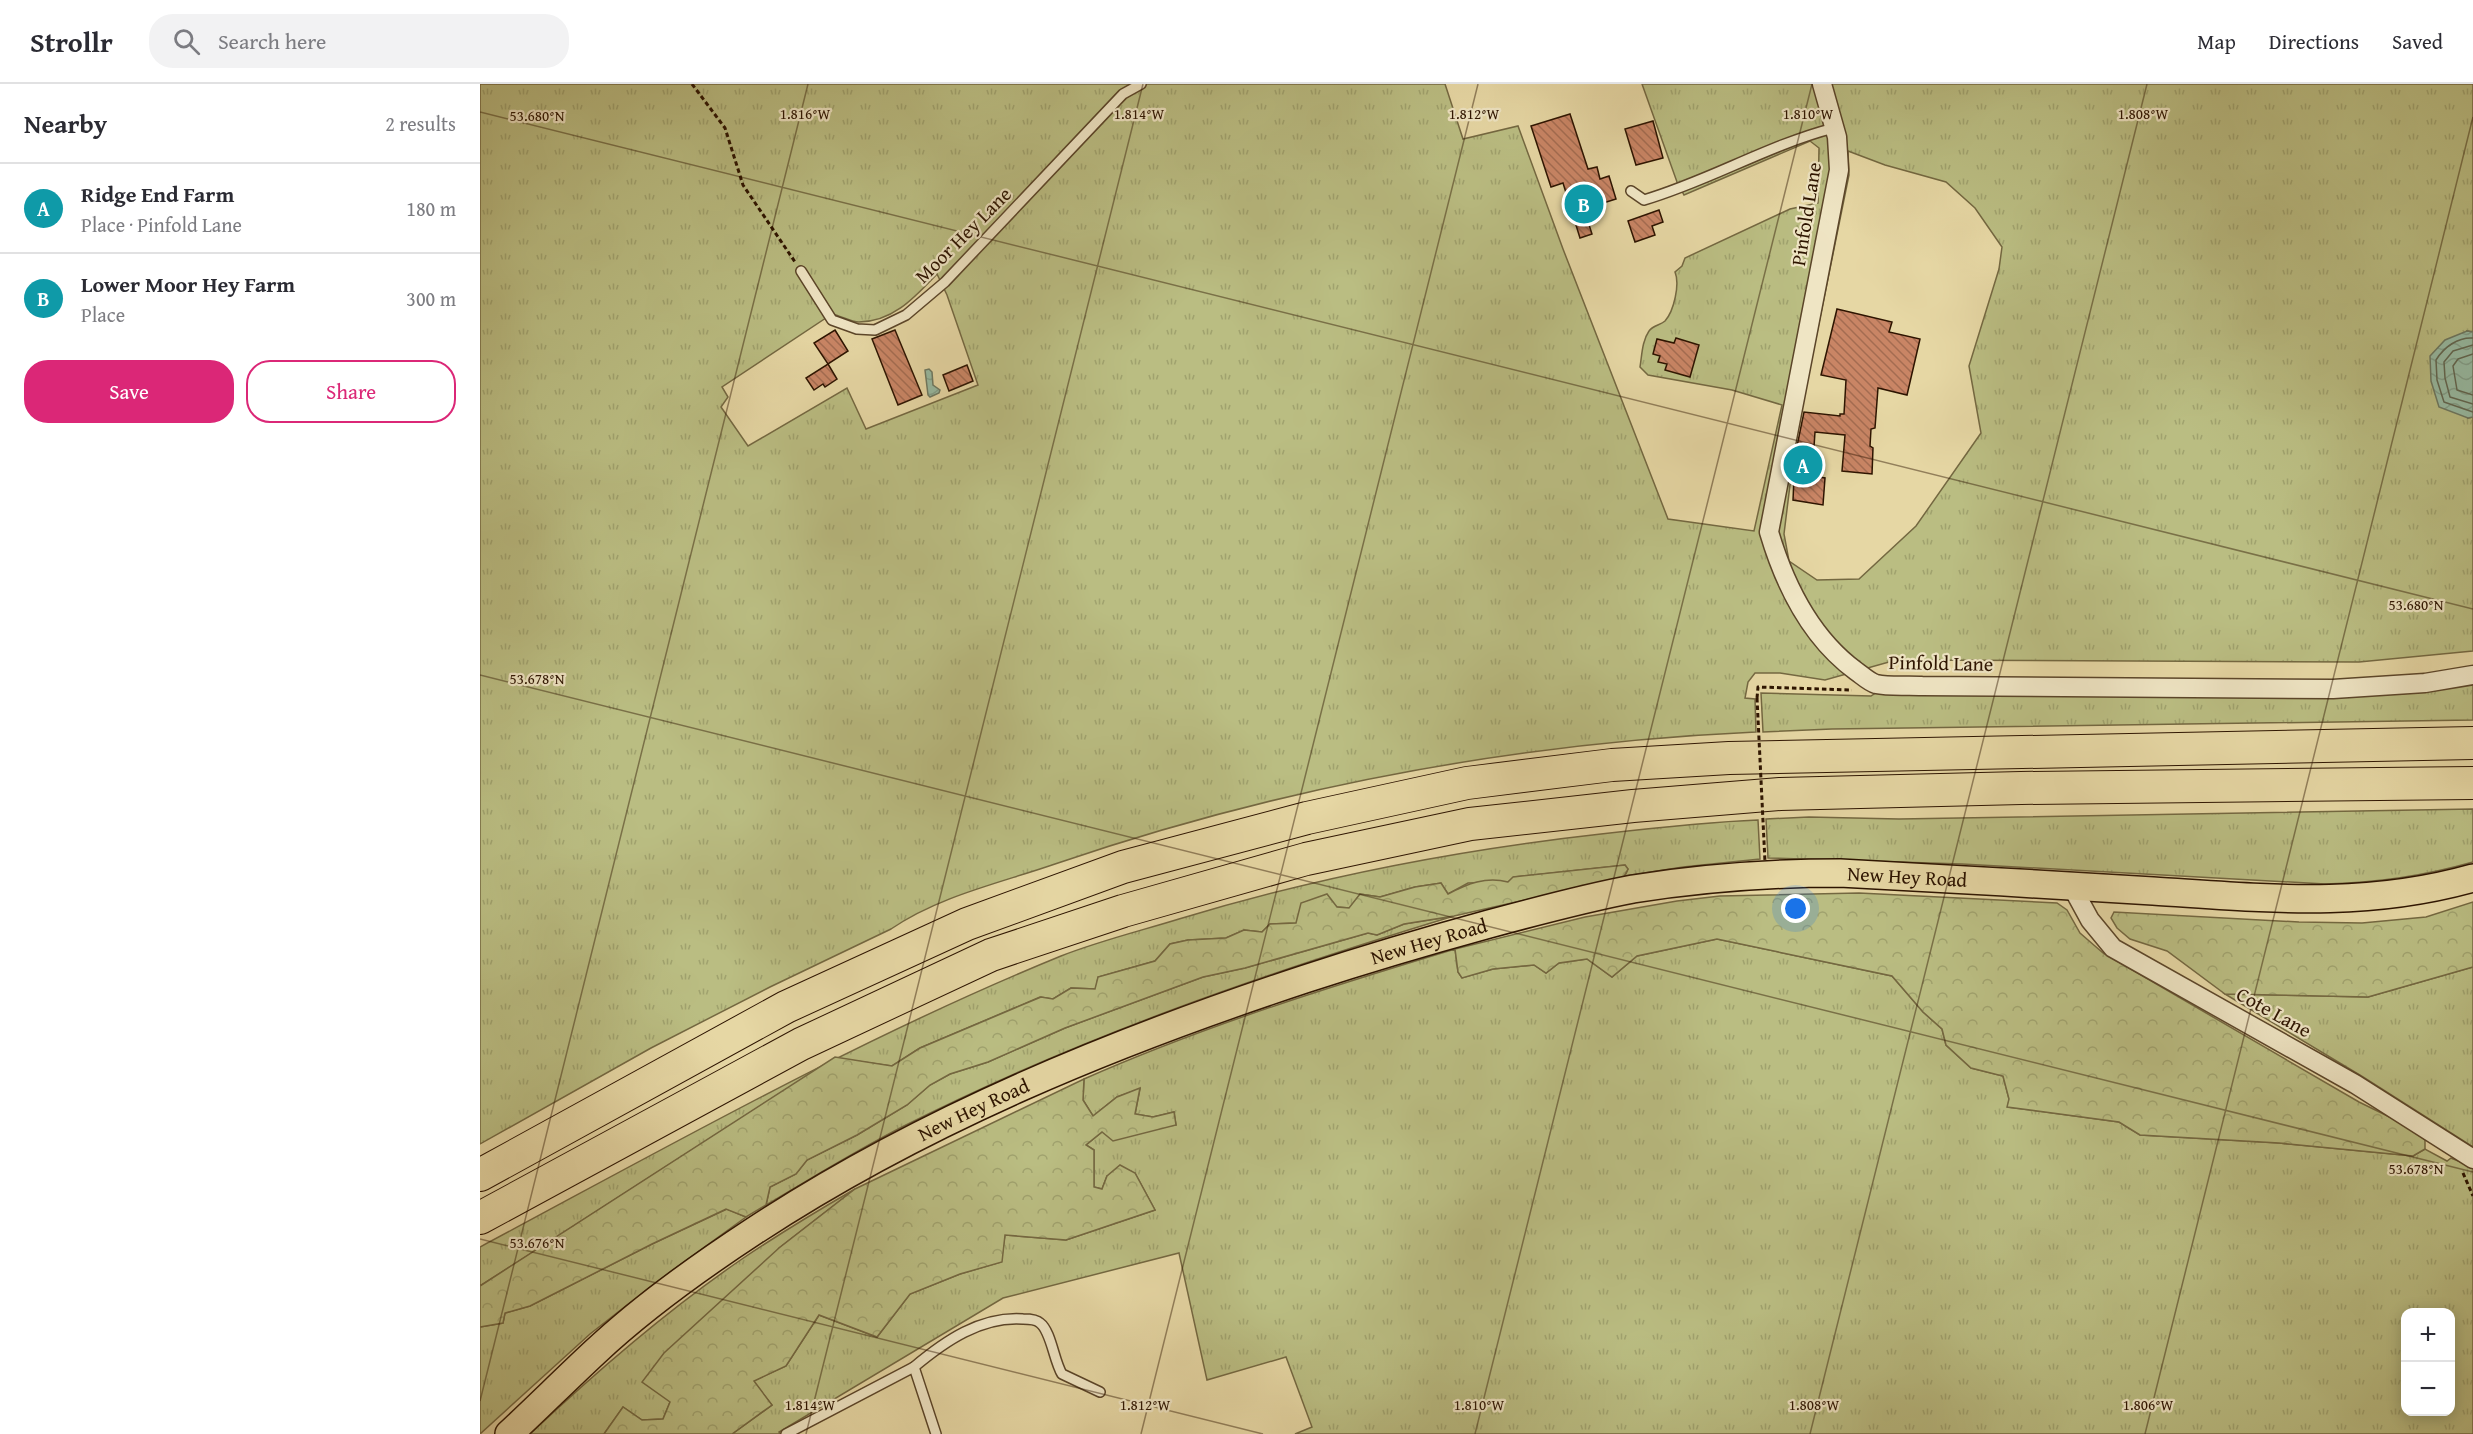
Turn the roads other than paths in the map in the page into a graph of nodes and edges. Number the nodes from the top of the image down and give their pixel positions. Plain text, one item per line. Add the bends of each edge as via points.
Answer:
1 (1141, 84) edge
2 (1822, 84) edge
3 (1834, 128) junction
4 (1631, 190) dead end
5 (801, 271) road end
6 (2473, 675) edge
7 (2473, 743) edge
8 (2473, 783) edge
9 (2473, 878) edge
10 (2072, 886) junction
11 (2467, 1164) edge
12 (480, 1175) edge
13 (480, 1218) edge
14 (914, 1367) junction
15 (1100, 1392) dead end
16 (509, 1434) edge
17 (786, 1434) edge
18 (936, 1434) edge

1 - 5 lane, Moor Hey Lane via 1123,94 945,282 906,315 875,330 832,320
2 - 3 street, Pinfold Lane
3 - 4 lane via 1766,150 1644,200
3 - 6 street, Pinfold Lane via 1839,170 1769,532 1778,564 1815,631 1837,657 1874,684 2333,689 2425,683
7 - 12 highway via 1729,758 1612,765 1467,783 1307,818 1123,867 967,924 786,1007
8 - 13 highway via 1780,794 1470,824 1318,857 1123,911 991,955 801,1044
9 - 10 main road, New Hey Road via 2394,895 2344,899 2281,899
10 - 11 street, Cote Lane via 2090,920 2113,948 2355,1083
10 - 16 main road, New Hey Road via 1840,873 1698,880 1567,903 1426,941 1262,993 1029,1084 864,1165 755,1230 666,1294 596,1350
14 - 15 lane via 944,1344 983,1324 1030,1319 1040,1322 1046,1330 1062,1374
14 - 17 lane
14 - 18 lane

